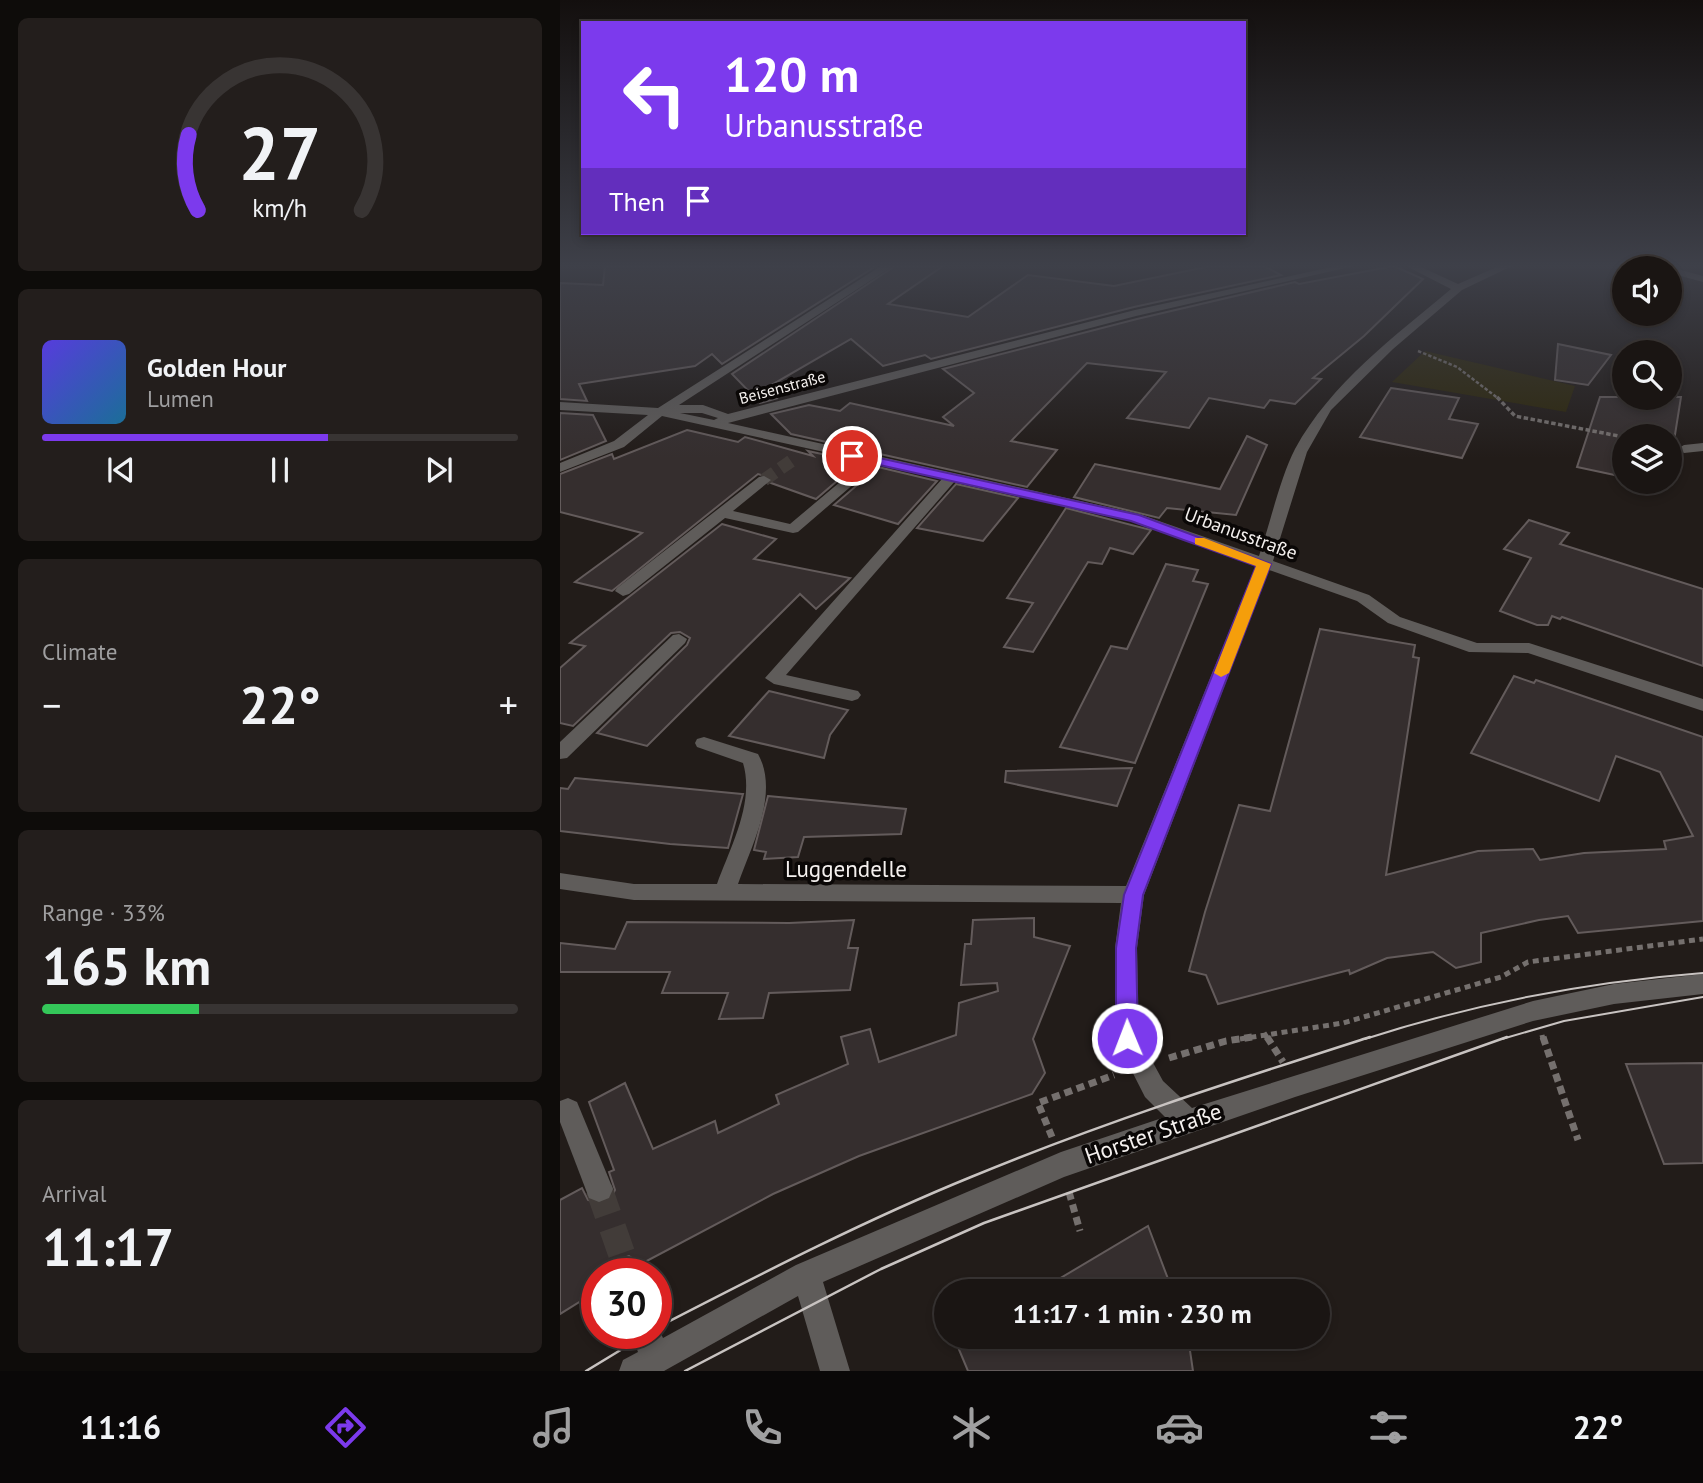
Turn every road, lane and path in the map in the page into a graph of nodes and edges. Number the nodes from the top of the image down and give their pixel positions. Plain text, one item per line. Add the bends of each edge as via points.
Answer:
1 (788, 330) edge
2 (1069, 330) edge
3 (1409, 330) edge
4 (1389, 347) junction
5 (560, 406) edge
6 (660, 412) junction
7 (730, 417) junction
8 (715, 425) junction
9 (751, 434) junction
10 (1612, 435) edge
11 (810, 447) junction
12 (1703, 447) edge
13 (1684, 449) dead end
14 (793, 459) tunnel mouth
15 (874, 460) junction
16 (560, 468) edge
17 (951, 477) junction
18 (764, 480) tunnel mouth
19 (723, 513) junction
20 (1264, 564) junction
21 (623, 591) dead end
22 (679, 639) dead end
23 (852, 695) dead end
24 (1703, 705) edge
25 (704, 743) dead end
26 (560, 753) edge
27 (560, 881) edge
28 (723, 893) junction
29 (1133, 895) junction
30 (1703, 939) edge
31 (1703, 984) edge
32 (1533, 1011) junction
33 (1226, 1041) dead end
34 (1038, 1102) dead end
35 (568, 1110) dead end
36 (1187, 1121) junction
37 (1578, 1140) dead end
38 (1055, 1144) dead end
39 (599, 1189) tunnel mouth
40 (806, 1275) junction
41 (646, 1354) edge
42 (835, 1371) edge

1 - 6 street
2 - 7 street, Beisenstraße
3 - 4 street
4 - 10 path via 1425,351 1470,374 1505,401 1516,416
4 - 20 street via 1326,408 1300,452
5 - 6 street
6 - 7 street, Urbanusstraße via 703,409
6 - 8 street, Urbanusstraße
6 - 16 street via 619,444
7 - 8 street, Beisenstraße
7 - 9 street, Urbanusstraße
8 - 9 street, Urbanusstraße
9 - 11 street, Urbanusstraße
11 - 14 street
11 - 15 street, Urbanusstraße
12 - 13 street
15 - 17 street, Urbanusstraße
15 - 19 street via 793,529
17 - 20 street, Urbanusstraße via 1135,517
17 - 23 street via 774,678
18 - 19 street
19 - 21 street
20 - 24 street, Urbanusstraße via 1363,598 1394,620 1475,648 1529,648
20 - 29 street
22 - 26 street
25 - 28 street via 751,759 757,771 747,827
27 - 28 street, Luggendelle via 634,892
28 - 29 street, Luggendelle
29 - 36 street via 1126,948 1127,1038 1154,1089
30 - 33 path via 1528,962 1501,977 1343,1023
31 - 32 street, Horster Straße via 1614,994
32 - 36 street, Horster Straße
32 - 37 path
34 - 38 path
35 - 39 street
36 - 40 street, Horster Straße via 1061,1165
40 - 41 street, Horster Straße
40 - 42 street

